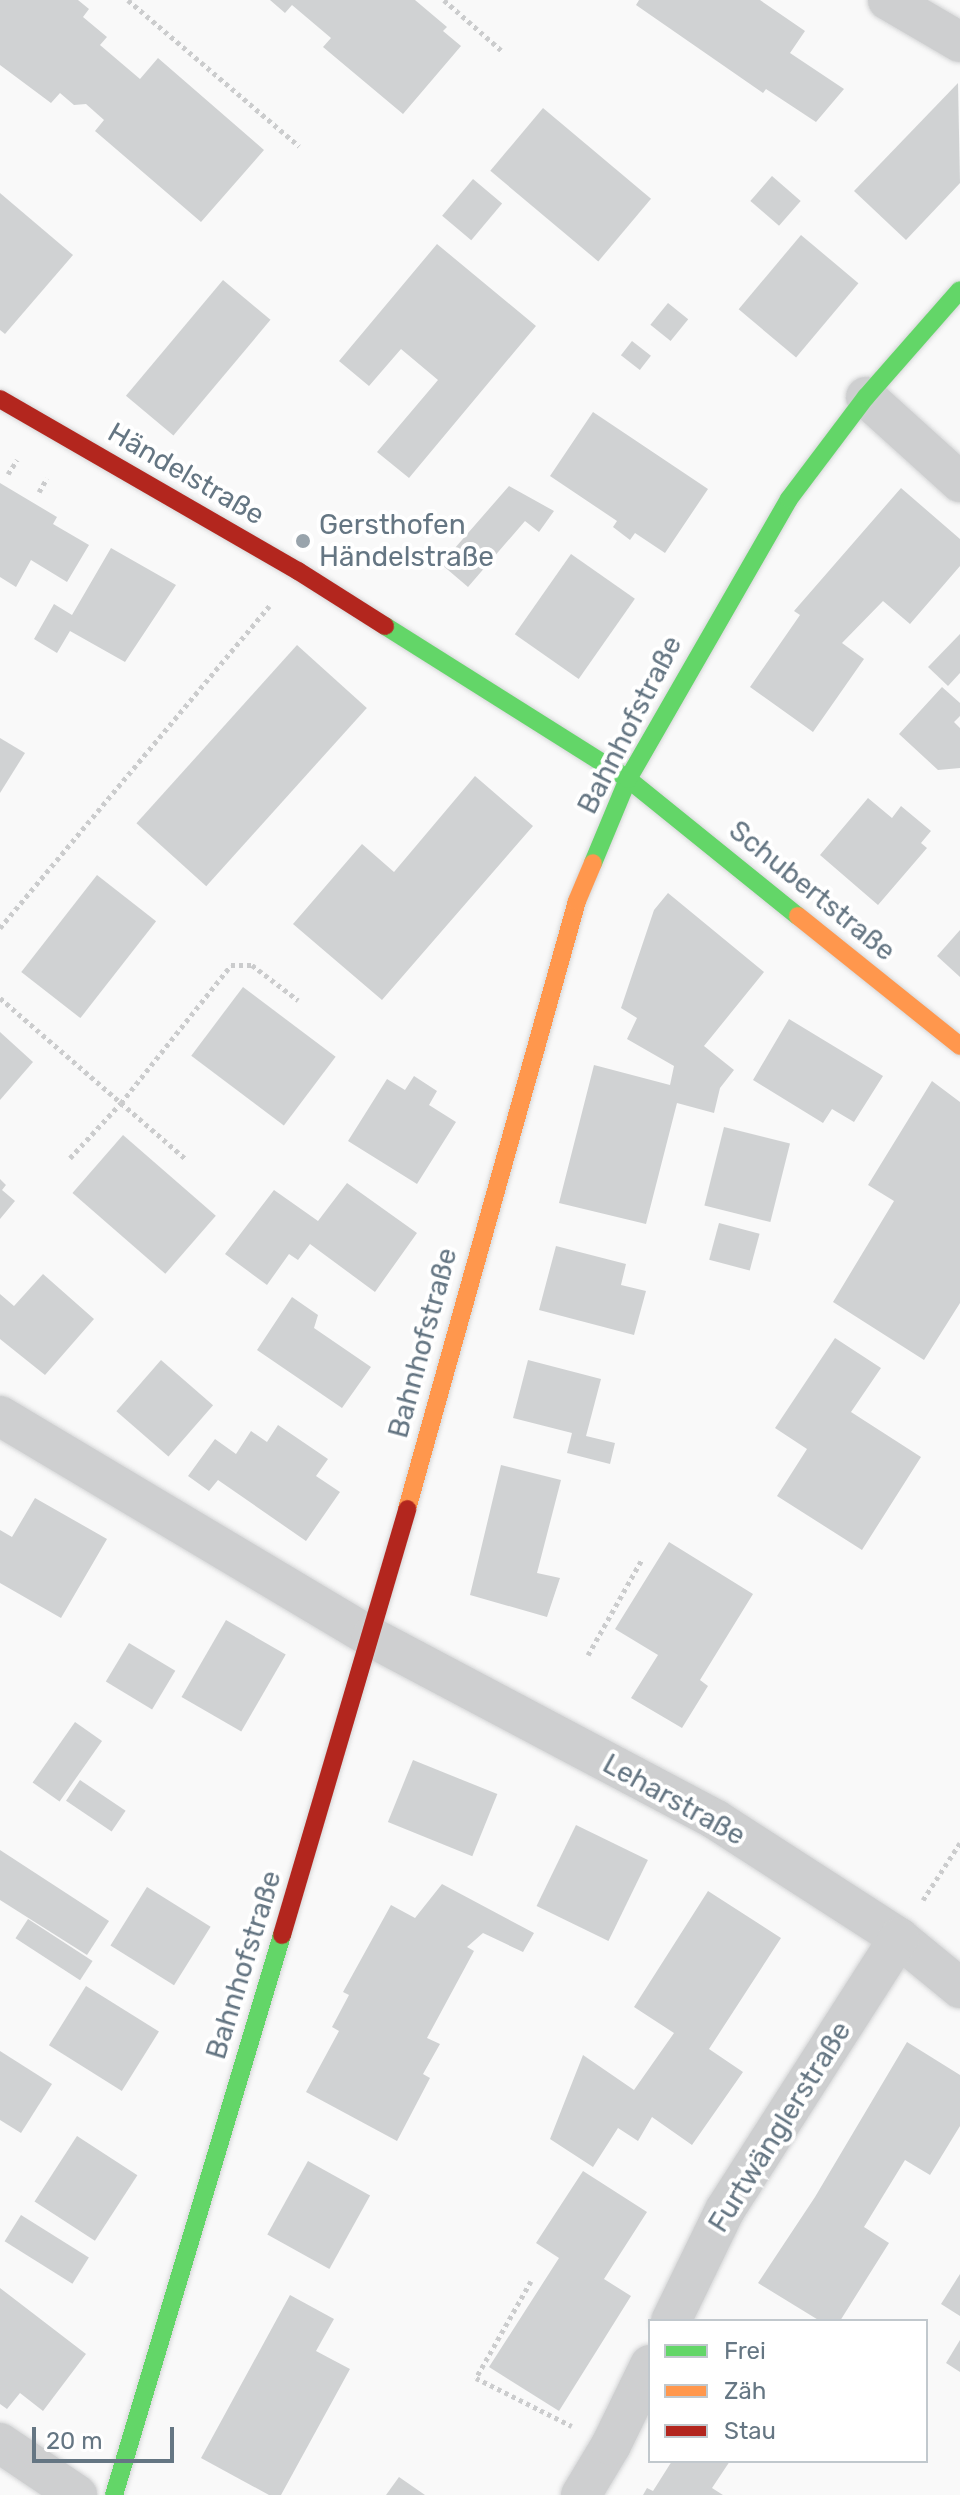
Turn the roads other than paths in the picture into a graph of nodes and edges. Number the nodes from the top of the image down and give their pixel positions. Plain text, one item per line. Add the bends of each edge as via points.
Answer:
1 (888, 0) edge
2 (960, 42) edge
3 (960, 290) edge
4 (866, 397) junction
5 (0, 399) edge
6 (960, 482) edge
7 (628, 779) junction
8 (960, 1046) edge
9 (0, 1416) edge
10 (371, 1637) junction
11 (899, 1938) junction
12 (960, 1988) edge
13 (672, 2319) edge
14 (648, 2369) edge
15 (0, 2443) edge
16 (77, 2495) edge
17 (114, 2495) edge
18 (581, 2495) edge

1 - 2 street
3 - 4 main road, Bahnhofstraße
4 - 6 street
4 - 7 main road, Bahnhofstraße via 789,499
5 - 7 main road, Händelstraße via 298,571
7 - 8 main road, Schubertstraße
7 - 10 main road, Bahnhofstraße via 577,901
9 - 10 street, Leharstraße
10 - 11 street, Leharstraße via 716,1820
10 - 17 main road, Bahnhofstraße
11 - 12 street, Leharstraße
11 - 13 street, Furtwänglerstraße via 725,2210
14 - 18 street
15 - 16 street

